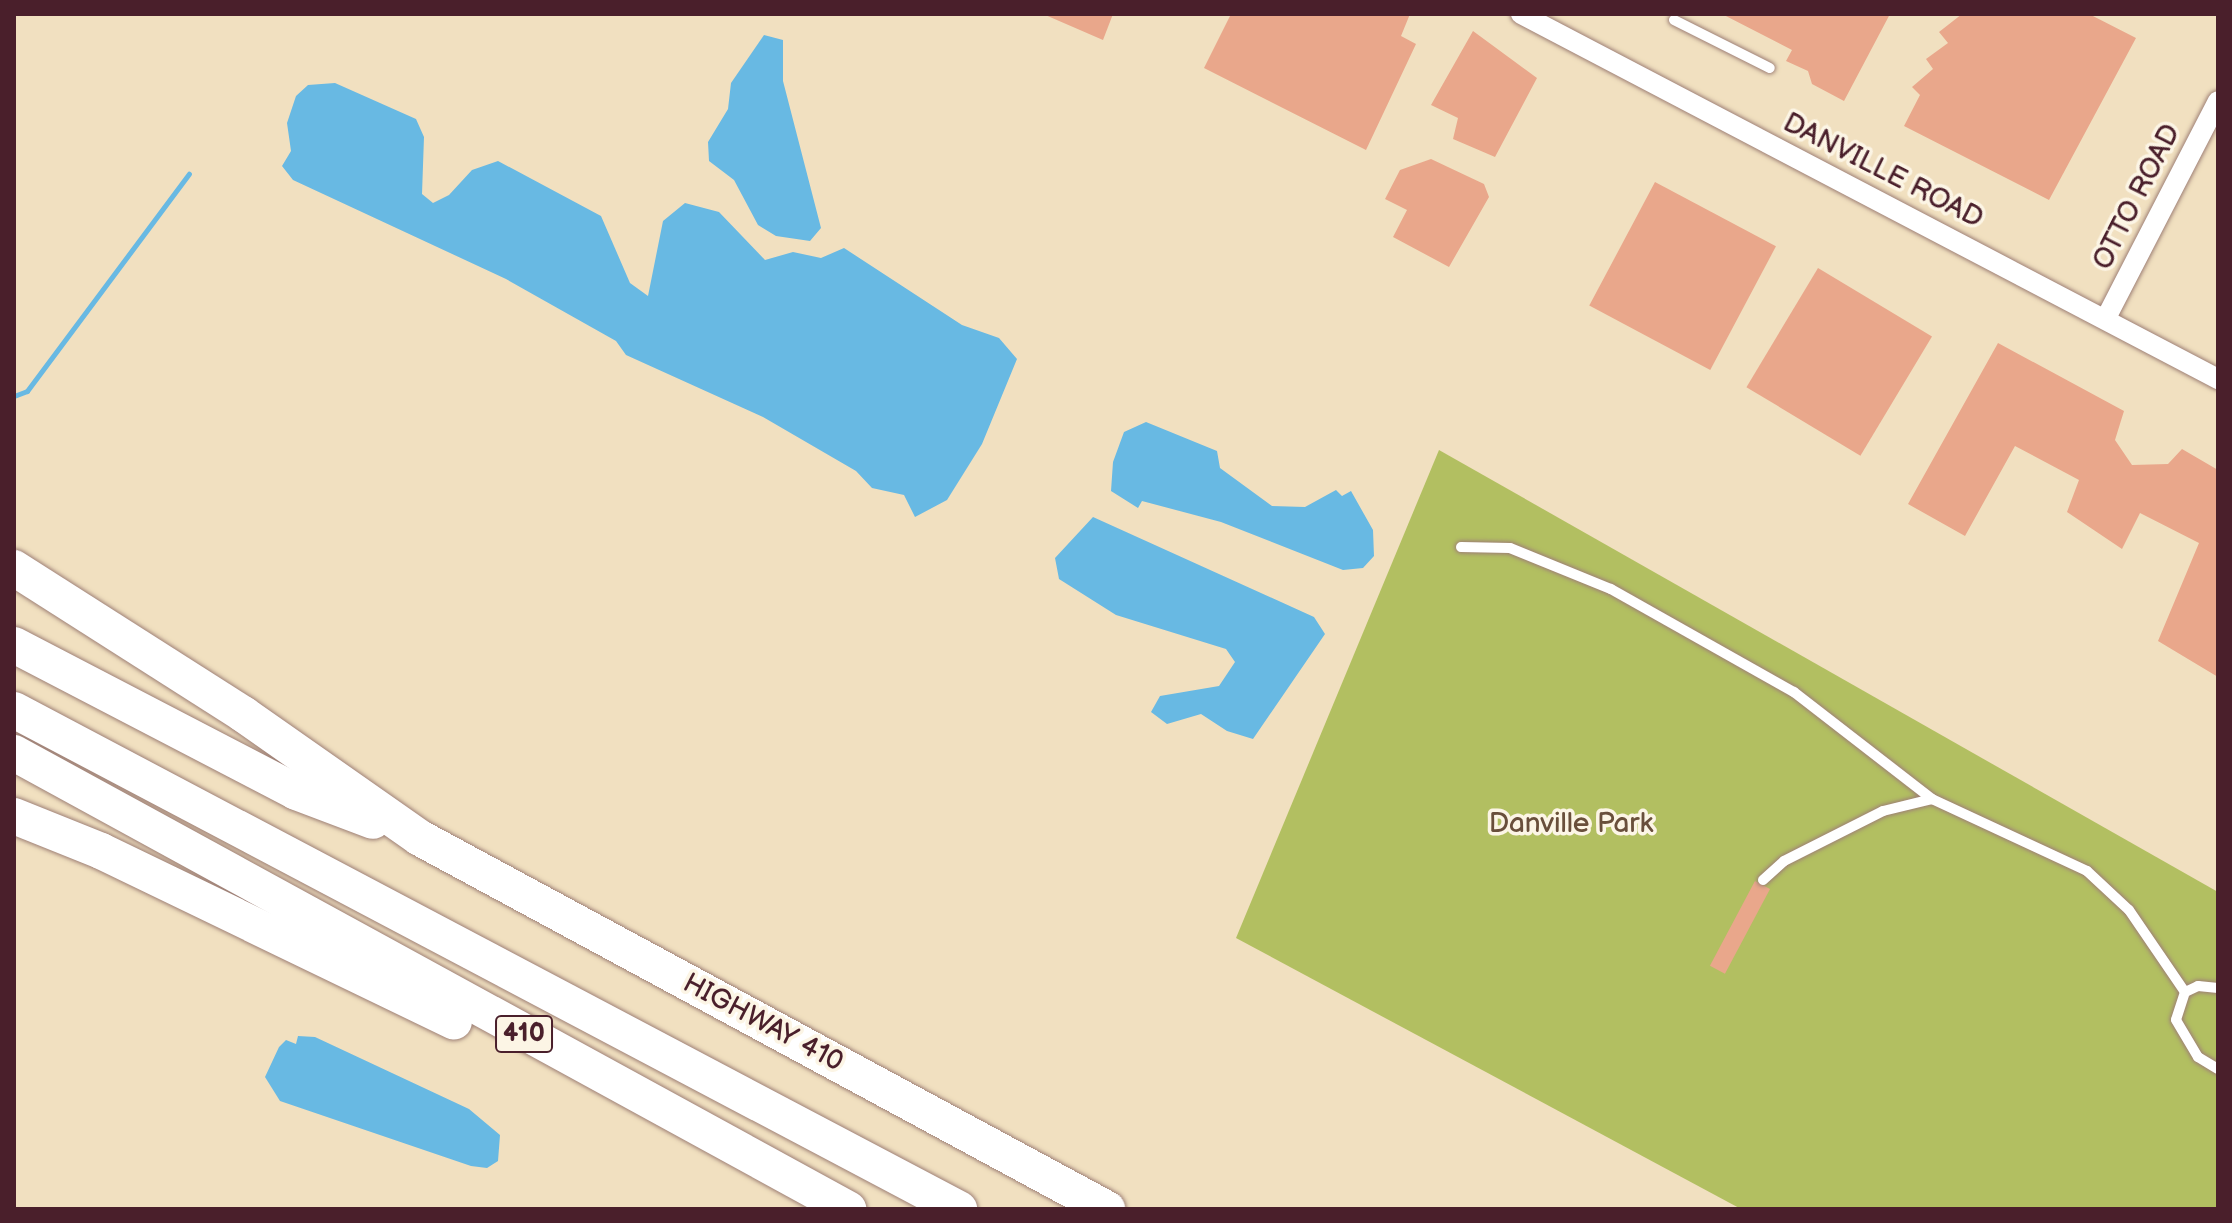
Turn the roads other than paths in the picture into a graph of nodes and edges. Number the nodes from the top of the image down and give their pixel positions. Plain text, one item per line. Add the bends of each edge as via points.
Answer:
1 (1521, 14) edge
2 (1674, 20) dead end
3 (1770, 68) dead end
4 (2218, 101) edge
5 (2106, 318) junction
6 (2218, 379) edge
7 (1461, 547) dead end
8 (14, 568) edge
9 (14, 645) edge
10 (14, 710) edge
11 (14, 753) edge
12 (14, 768) edge
13 (1932, 799) junction
14 (14, 816) edge
15 (420, 838) junction
16 (200, 858) junction
17 (1763, 880) dead end
18 (2218, 988) edge
19 (2185, 992) junction
20 (2218, 1069) edge
21 (841, 1209) edge
22 (848, 1209) edge
23 (959, 1209) edge
24 (1107, 1209) edge

1 - 5 street, DANVILLE ROAD
2 - 3 lane
4 - 5 street, OTTO ROAD
5 - 6 street, DANVILLE ROAD
7 - 13 lane via 1510,548 1611,589 1805,699
8 - 15 highway via 243,714
9 - 15 highway via 296,792
10 - 23 highway
11 - 16 highway
12 - 16 highway
13 - 17 lane via 1883,811 1784,861
13 - 19 lane via 2087,871 2129,910
14 - 21 highway via 101,851
15 - 24 highway, HIGHWAY 410
16 - 22 highway, 410
18 - 19 lane via 2198,986
19 - 20 lane via 2176,1011 2179,1032 2198,1057

